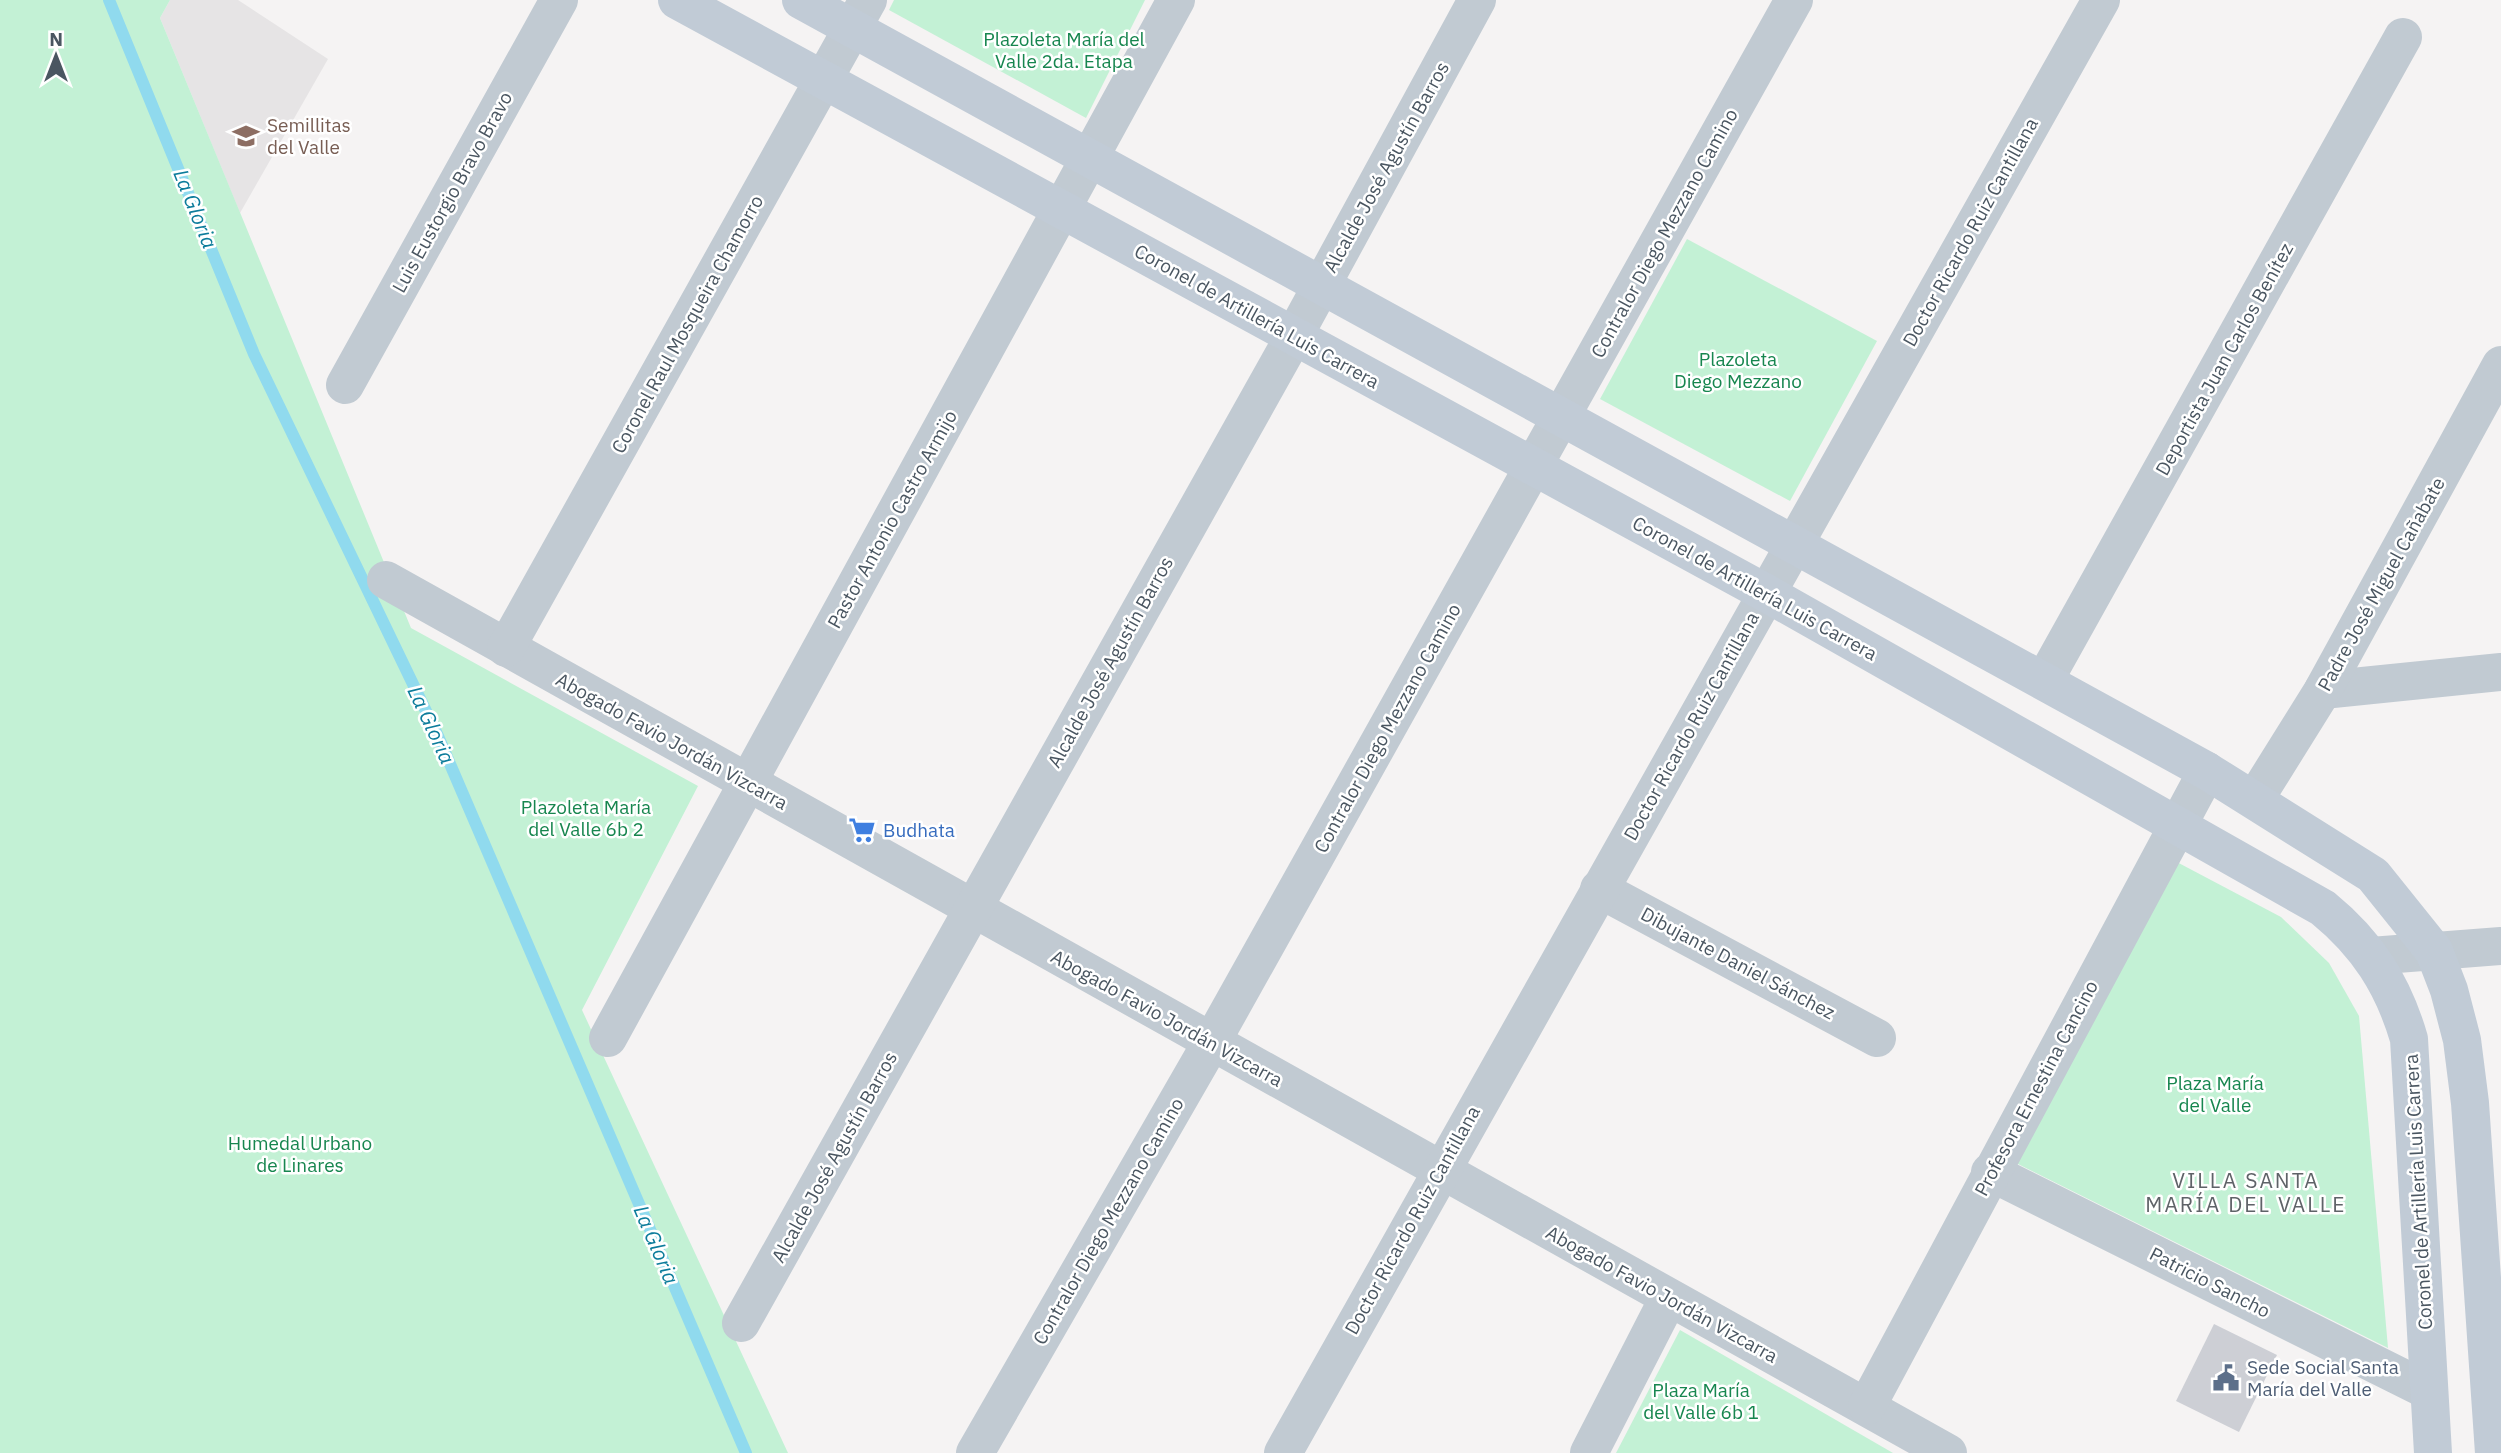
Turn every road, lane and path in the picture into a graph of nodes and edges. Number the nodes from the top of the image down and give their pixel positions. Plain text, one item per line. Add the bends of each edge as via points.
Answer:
1 (559, 0) edge
2 (677, 0) edge
3 (801, 0) edge
4 (1176, 0) edge
5 (1477, 0) edge
6 (1794, 0) edge
7 (2101, 0) edge
8 (860, 14) edge
9 (2403, 37) dead end
10 (824, 80) junction
11 (1089, 158) junction
12 (1061, 210) junction
13 (1321, 285) junction
14 (1294, 336) junction
15 (2501, 365) edge
16 (345, 385) dead end
17 (1560, 416) junction
18 (1532, 466) junction
19 (1794, 544) junction
20 (386, 580) dead end
21 (1766, 593) junction
22 (506, 648) junction
23 (2501, 672) edge
24 (2045, 681) junction
25 (2323, 690) junction
26 (2207, 771) junction
27 (747, 783) junction
28 (2255, 799) junction
29 (2178, 823) junction
30 (1599, 889) junction
31 (971, 909) junction
32 (2501, 946) edge
33 (2434, 951) junction
34 (2371, 956) junction
35 (608, 1038) dead end
36 (1878, 1038) dead end
37 (1211, 1042) junction
38 (1440, 1170) junction
39 (1990, 1172) junction
40 (1668, 1299) junction
41 (741, 1323) dead end
42 (2429, 1391) junction
43 (1867, 1406) junction
44 (975, 1453) edge
45 (1283, 1453) edge
46 (1589, 1453) edge
47 (1948, 1453) edge
48 (2433, 1453) edge
49 (2494, 1453) edge

1 - 16 street, Luis Eustorgio Bravo Bravo
2 - 10 street, Coronel de Artillería Luis Carrera
3 - 8 street
4 - 11 street, Pastor Antonio Castro Armijo
5 - 13 street, Alcalde José Agustín Barros
6 - 17 street, Contralor Diego Mezzano Camino
7 - 19 street, Doctor Ricardo Ruiz Cantillana
8 - 10 street, Coronel Raul Mosqueira Chamorro
8 - 11 street
9 - 24 street, Deportista Juan Carlos Benítez
10 - 12 street, Coronel de Artillería Luis Carrera
10 - 22 street, Coronel Raul Mosqueira Chamorro
11 - 12 street, Pastor Antonio Castro Armijo
11 - 13 street
12 - 14 street, Coronel de Artillería Luis Carrera
12 - 27 street, Pastor Antonio Castro Armijo
13 - 14 street, Alcalde José Agustín Barros
13 - 17 street
14 - 18 street, Coronel de Artillería Luis Carrera
14 - 31 street, Alcalde José Agustín Barros
15 - 25 street, Padre José Miguel Cañabate
17 - 18 street, Contralor Diego Mezzano Camino
17 - 19 street
18 - 21 street, Coronel de Artillería Luis Carrera
18 - 37 street, Contralor Diego Mezzano Camino
19 - 21 street, Doctor Ricardo Ruiz Cantillana
19 - 24 street
20 - 22 street, Abogado Favio Jordán Vizcarra
21 - 29 street, Coronel de Artillería Luis Carrera
21 - 30 street, Doctor Ricardo Ruiz Cantillana
22 - 27 street, Abogado Favio Jordán Vizcarra
23 - 25 street
24 - 26 street
25 - 28 street, Padre José Miguel Cañabate
26 - 28 street
26 - 29 street, Profesora Ernestina Cancino
27 - 31 street, Abogado Favio Jordán Vizcarra
27 - 35 street, Pastor Antonio Castro Armijo
28 - 33 street via 2372,875
29 - 34 street, Coronel de Artillería Luis Carrera via 2323,908
29 - 39 street, Profesora Ernestina Cancino
30 - 36 street, Dibujante Daniel Sánchez
30 - 38 street, Doctor Ricardo Ruiz Cantillana
31 - 37 street, Abogado Favio Jordán Vizcarra
31 - 41 street, Alcalde José Agustín Barros
32 - 33 street
33 - 34 street
33 - 49 street via 2462,1040 2470,1103
34 - 42 street, Coronel de Artillería Luis Carrera via 2400,1011 2413,1068
37 - 38 street, Abogado Favio Jordán Vizcarra
37 - 44 street, Contralor Diego Mezzano Camino
38 - 40 street, Abogado Favio Jordán Vizcarra
38 - 45 street, Doctor Ricardo Ruiz Cantillana
39 - 42 street, Patricio Sancho
39 - 43 street, Profesora Ernestina Cancino
40 - 43 street, Abogado Favio Jordán Vizcarra
40 - 46 street
42 - 48 street, Coronel de Artillería Luis Carrera
43 - 47 street, Abogado Favio Jordán Vizcarra

